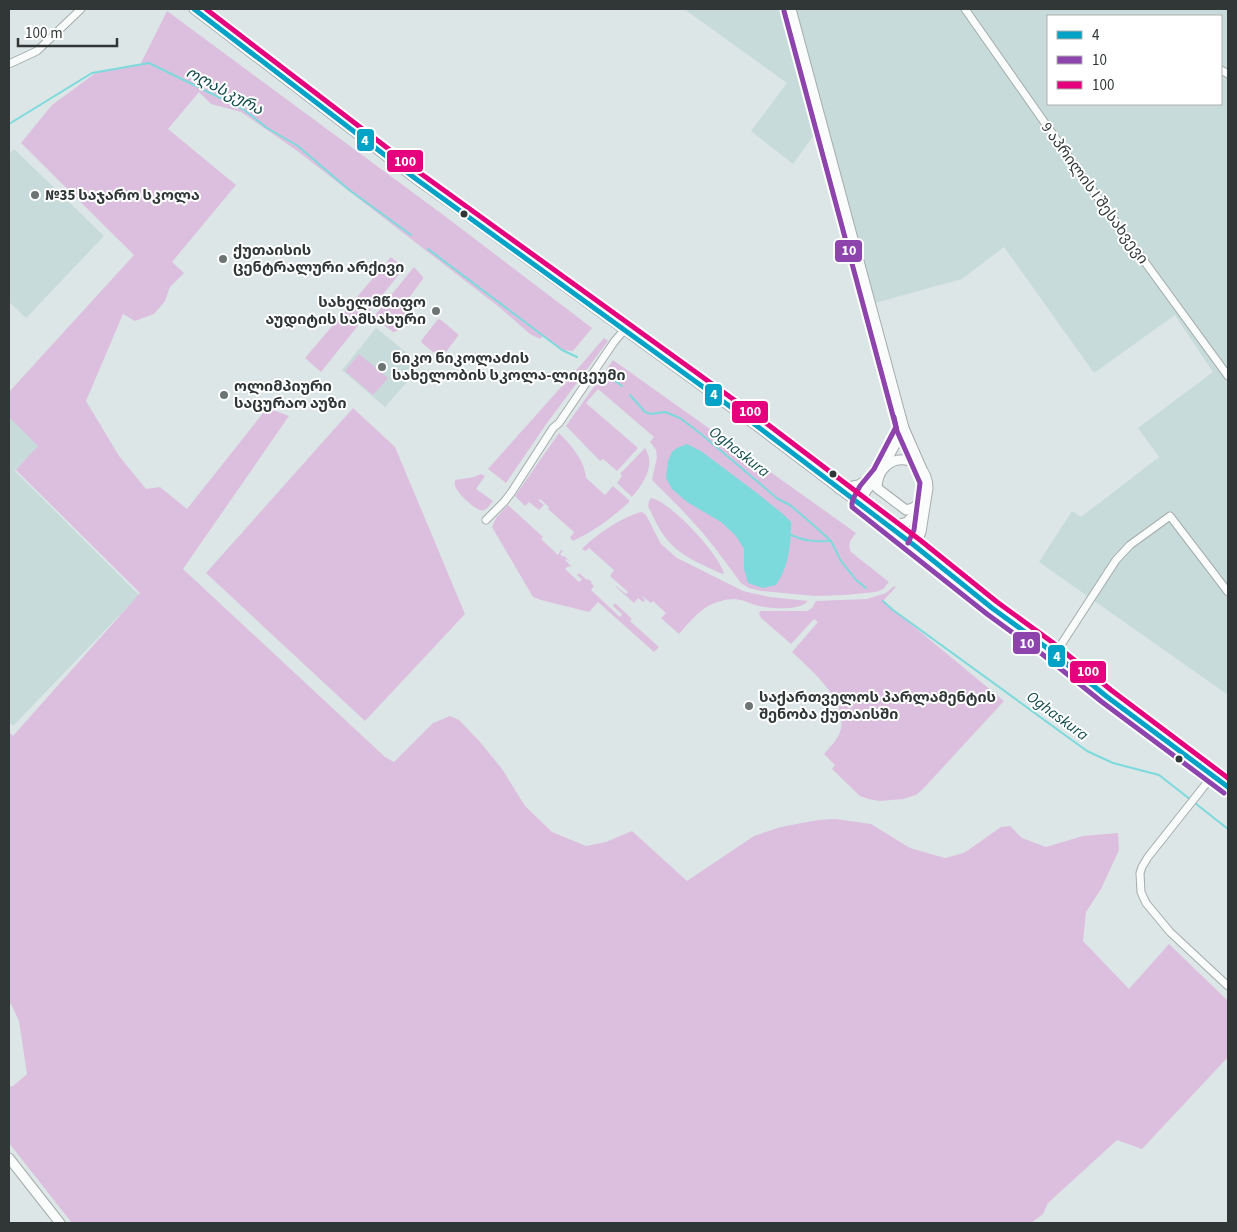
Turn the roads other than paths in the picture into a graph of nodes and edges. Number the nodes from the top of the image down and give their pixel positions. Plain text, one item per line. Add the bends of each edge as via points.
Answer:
1 (81, 9) edge
2 (194, 9) edge
3 (791, 9) edge
4 (965, 9) edge
5 (9, 64) edge
6 (624, 330) junction
7 (1228, 376) edge
8 (904, 428) junction
9 (922, 468) junction
10 (880, 473) junction
11 (839, 489) junction
12 (928, 492) junction
13 (859, 503) junction
14 (925, 503) junction
15 (486, 520) dead end
16 (889, 527) junction
17 (915, 546) junction
18 (1228, 592) edge
19 (1054, 654) junction
20 (1213, 775) junction
21 (1228, 787) edge
22 (1228, 986) edge
23 (9, 1158) edge
24 (60, 1223) edge

1 - 5 street via 37,51
2 - 6 main road via 416,179
3 - 8 main road
4 - 7 street, 9 აპრილის I შესახვევი
6 - 11 main road
6 - 15 street via 504,502
8 - 9 main road
8 - 10 main road
9 - 10 main road via 905,460 895,461
9 - 12 main road via 928,481
10 - 11 main road via 858,486
10 - 12 main road via 877,488 906,510 919,505
10 - 13 main road
11 - 13 main road
12 - 14 main road
13 - 16 main road
14 - 16 main road via 908,522
14 - 17 main road via 921,532
16 - 17 main road
17 - 19 main road
18 - 19 street via 1170,516 1130,545 1116,560
19 - 20 main road
20 - 21 main road
20 - 22 street via 1148,857 1140,873 1141,892 1170,932
23 - 24 main road

